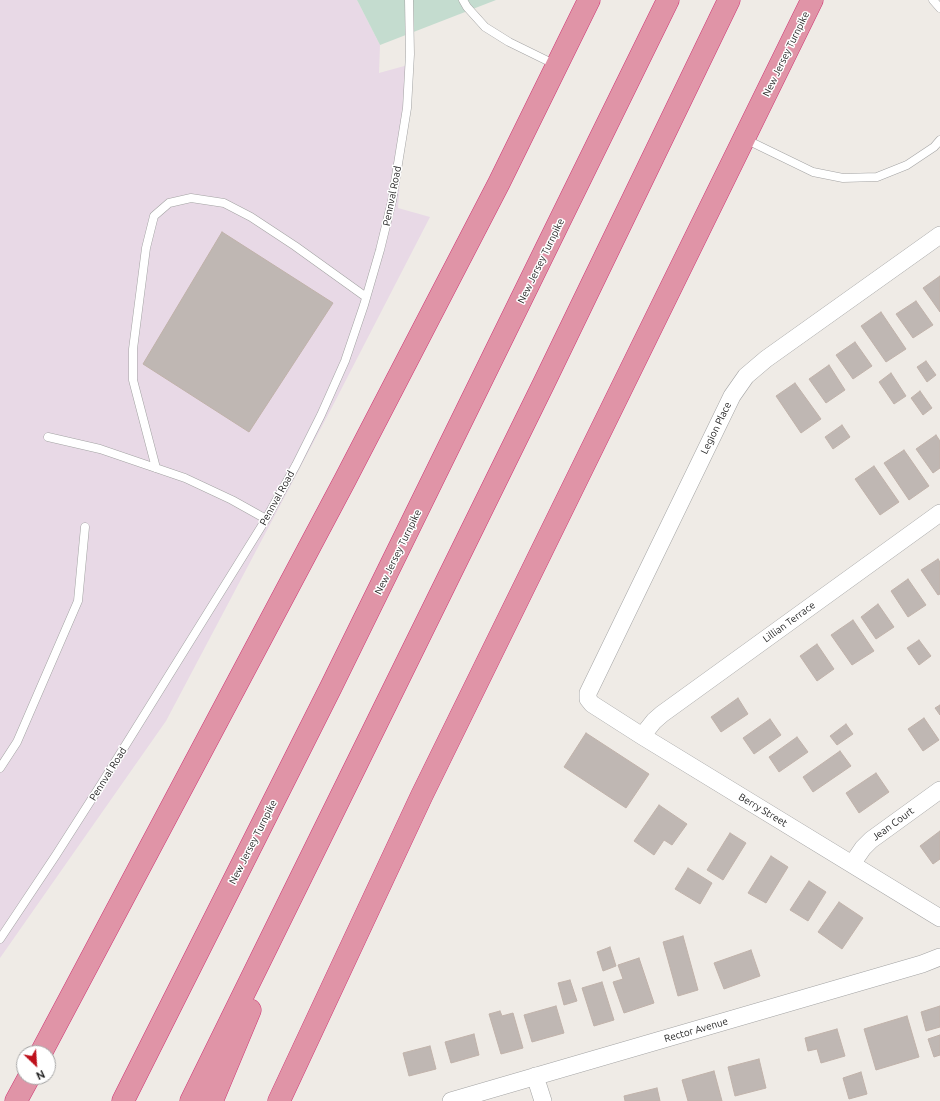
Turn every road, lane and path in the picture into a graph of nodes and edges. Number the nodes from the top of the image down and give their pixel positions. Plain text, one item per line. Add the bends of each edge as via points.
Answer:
1 (409, 0) edge
2 (463, 0) edge
3 (590, 0) edge
4 (668, 0) edge
5 (729, 0) edge
6 (812, 0) edge
7 (933, 0) edge
8 (940, 8) edge
9 (557, 66) junction
10 (744, 138) junction
11 (940, 140) edge
12 (940, 235) edge
13 (366, 297) junction
14 (48, 437) dead end
15 (156, 468) junction
16 (940, 513) edge
17 (266, 519) junction
18 (85, 526) dead end
19 (588, 698) joint
20 (642, 736) junction
21 (0, 768) edge
22 (940, 790) edge
23 (324, 830) junction
24 (852, 864) junction
25 (940, 918) edge
26 (0, 939) edge
27 (940, 957) edge
28 (45, 1045) edge
29 (535, 1076) junction
30 (24, 1085) edge
31 (16, 1101) edge
32 (123, 1101) edge
33 (191, 1101) edge
34 (212, 1101) edge
35 (279, 1101) edge
36 (451, 1101) edge
37 (542, 1101) edge

1 - 13 lane, Pennval Road via 410,54 401,152 392,201
2 - 9 lane via 485,27
3 - 9 highway
4 - 32 highway, New Jersey Turnpike via 338,672
5 - 23 highway
6 - 10 highway, New Jersey Turnpike
7 - 8 lane
9 - 28 highway via 349,473
10 - 11 lane via 813,172 843,178 877,177 907,166
10 - 35 highway, New Jersey Turnpike via 422,795
12 - 19 street, Legion Place via 746,376 732,396 588,693
13 - 15 lane via 295,246 251,217 224,203 191,198 169,203 154,216 133,349 133,380
13 - 17 lane, Pennval Road via 345,361 321,415
14 - 15 lane via 100,449
15 - 17 lane via 185,478
16 - 20 street, Lillian Terrace via 662,714
17 - 26 lane, Pennval Road via 102,783
18 - 21 lane via 78,601 17,742
19 - 20 street, Berry Street via 592,704
20 - 24 street, Berry Street
22 - 24 street, Jean Court via 871,840
23 - 33 highway
23 - 34 highway
24 - 25 street, Berry Street
27 - 29 street, Rector Avenue
29 - 36 street, Rector Avenue
29 - 37 street
30 - 31 highway

